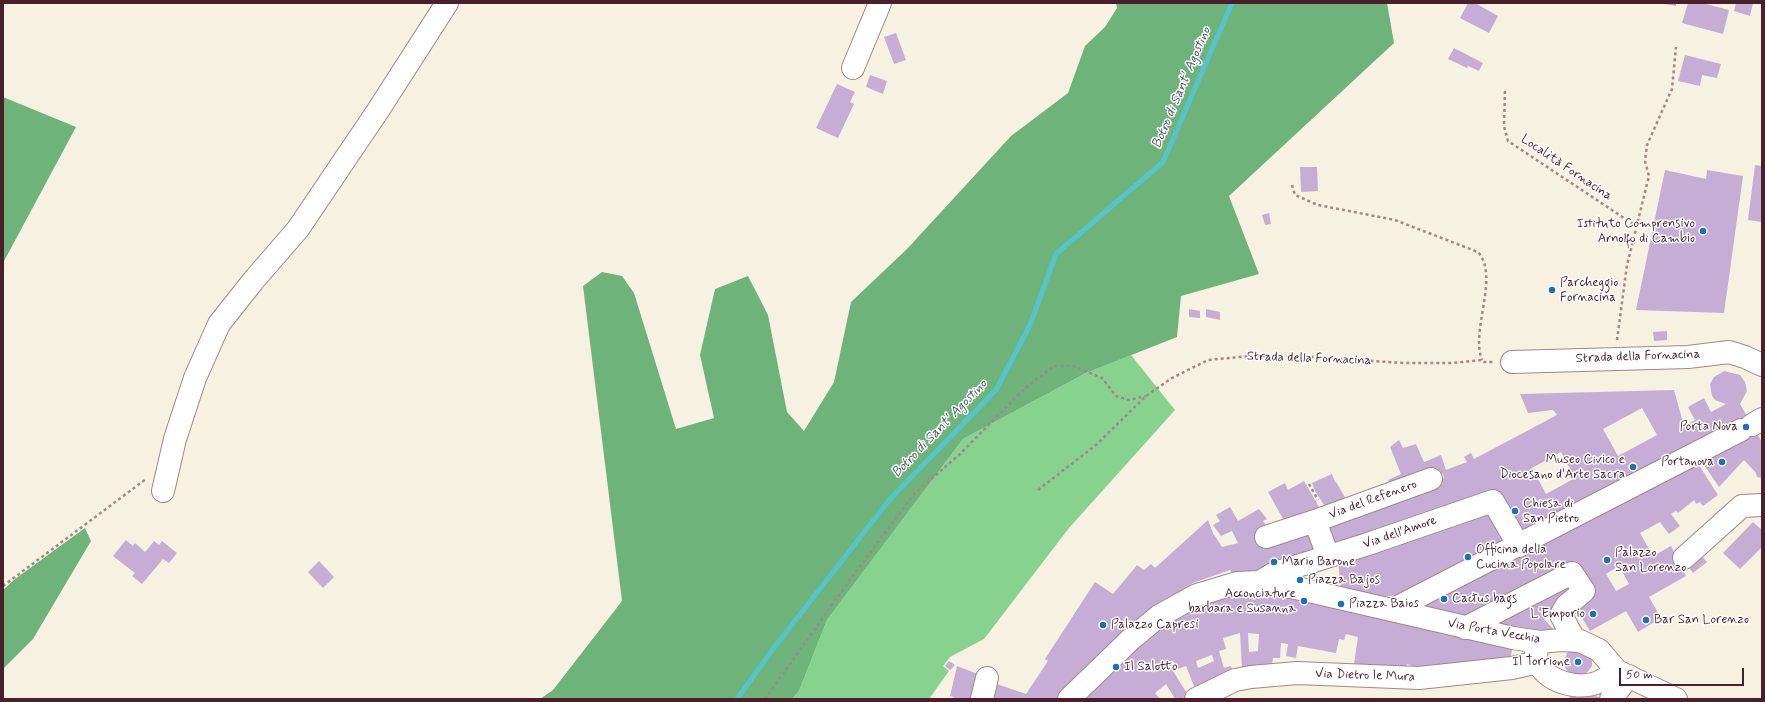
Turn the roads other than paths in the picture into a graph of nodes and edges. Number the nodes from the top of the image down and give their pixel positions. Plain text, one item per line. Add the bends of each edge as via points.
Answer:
1 (447, 3) edge
2 (880, 3) edge
3 (853, 68) dead end
4 (1512, 362) dead end
5 (1762, 365) edge
6 (1752, 425) edge
7 (1431, 479) dead end
8 (163, 491) dead end
9 (1762, 505) edge
10 (1315, 521) junction
11 (1266, 537) dead end
12 (1519, 546) junction
13 (1328, 556) junction
14 (1684, 558) dead end
15 (1259, 582) junction
16 (1392, 610) junction
17 (1465, 628) junction
18 (1574, 639) junction
19 (1539, 652) junction
20 (1623, 674) junction
21 (987, 678) dead end
22 (982, 699) edge
23 (1069, 699) edge
24 (1196, 699) edge
25 (1611, 699) edge
26 (1676, 699) edge

1 - 8 street via 298,229 219,324 195,378 169,462
2 - 3 street
4 - 5 street, Strada della Fornacina via 1688,357 1728,352
6 - 12 street
7 - 10 street, Via del Refenero
9 - 14 street via 1742,506
10 - 11 street, Via del Refenero
10 - 13 street, Via del Refenero
12 - 13 street, Via dell'Amore via 1493,500
12 - 16 street
13 - 15 street, Via dell'Amore via 1276,573
15 - 16 street, Via Porta Vecchia
15 - 23 street via 1219,587 1177,605 1138,632
16 - 17 street, Via Porta Vecchia
17 - 18 street via 1572,573 1584,591 1566,606 1561,614
17 - 19 street, Via Porta Vecchia
18 - 19 street, Via Porta Vecchia
18 - 20 street, Via Porta Vecchia via 1599,650
19 - 20 street via 1545,673 1553,679 1579,686
19 - 24 street, Via Dietro le Mura via 1505,668 1419,678 1297,673 1250,677 1235,680
20 - 25 street
20 - 26 street, Via Porta Vecchia
21 - 22 street

